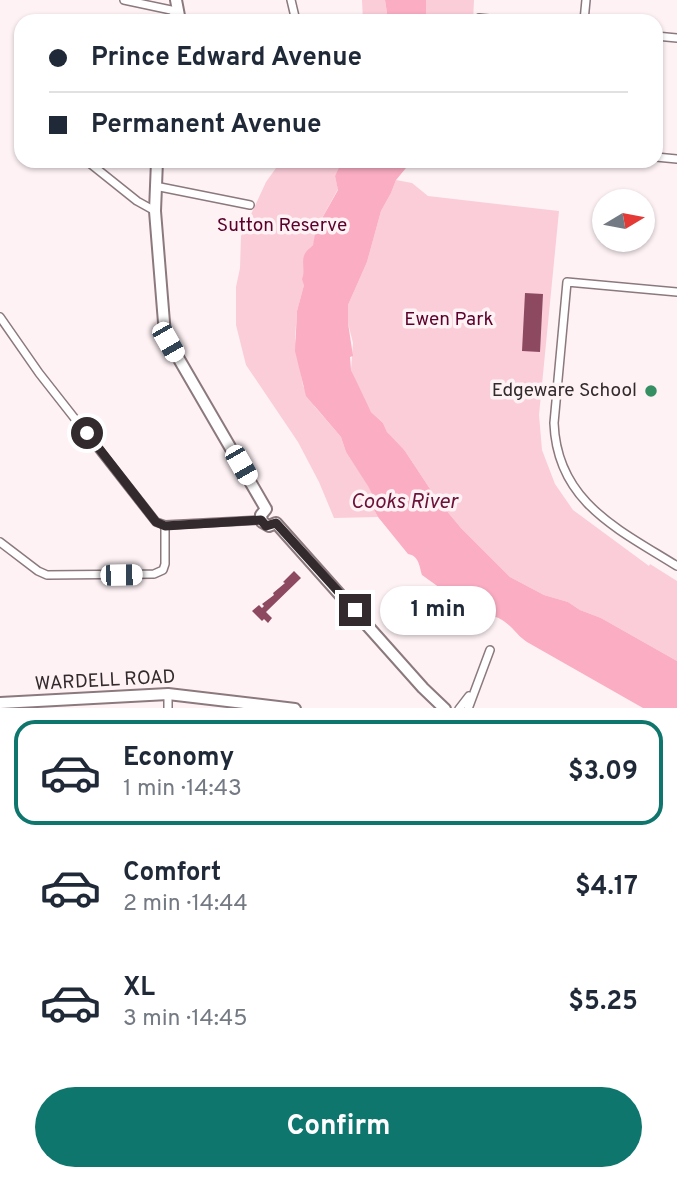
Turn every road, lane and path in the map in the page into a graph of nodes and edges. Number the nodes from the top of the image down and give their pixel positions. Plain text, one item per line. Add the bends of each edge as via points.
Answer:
1 (124, 0) edge
2 (176, 14) edge
3 (96, 168) edge
4 (156, 168) edge
5 (155, 186) junction
6 (250, 205) dead end
7 (155, 211) junction
8 (677, 292) edge
9 (0, 317) edge
10 (264, 514) junction
11 (165, 526) junction
12 (0, 542) edge
13 (677, 566) edge
14 (490, 650) dead end
15 (422, 688) junction
16 (474, 690) junction
17 (168, 694) junction
18 (0, 703) edge
19 (51, 704) edge
20 (168, 708) edge
21 (287, 708) edge
22 (434, 708) edge
23 (444, 708) edge
24 (460, 708) edge
25 (468, 708) edge

1 - 2 street
3 - 7 street
4 - 5 main road
5 - 6 street
5 - 7 main road
7 - 10 main road via 165,335
8 - 13 street via 567,282 554,423 565,470 596,514
9 - 11 street via 149,515
10 - 11 street
10 - 15 main road via 271,509 277,513 276,523
11 - 12 street via 165,564 154,574 47,575
14 - 16 street
15 - 22 main road
15 - 23 main road
16 - 24 street
16 - 25 street
17 - 19 main road, WARDELL ROAD
17 - 20 street
17 - 21 main road, WARDELL ROAD
18 - 19 main road, WARDELL ROAD

